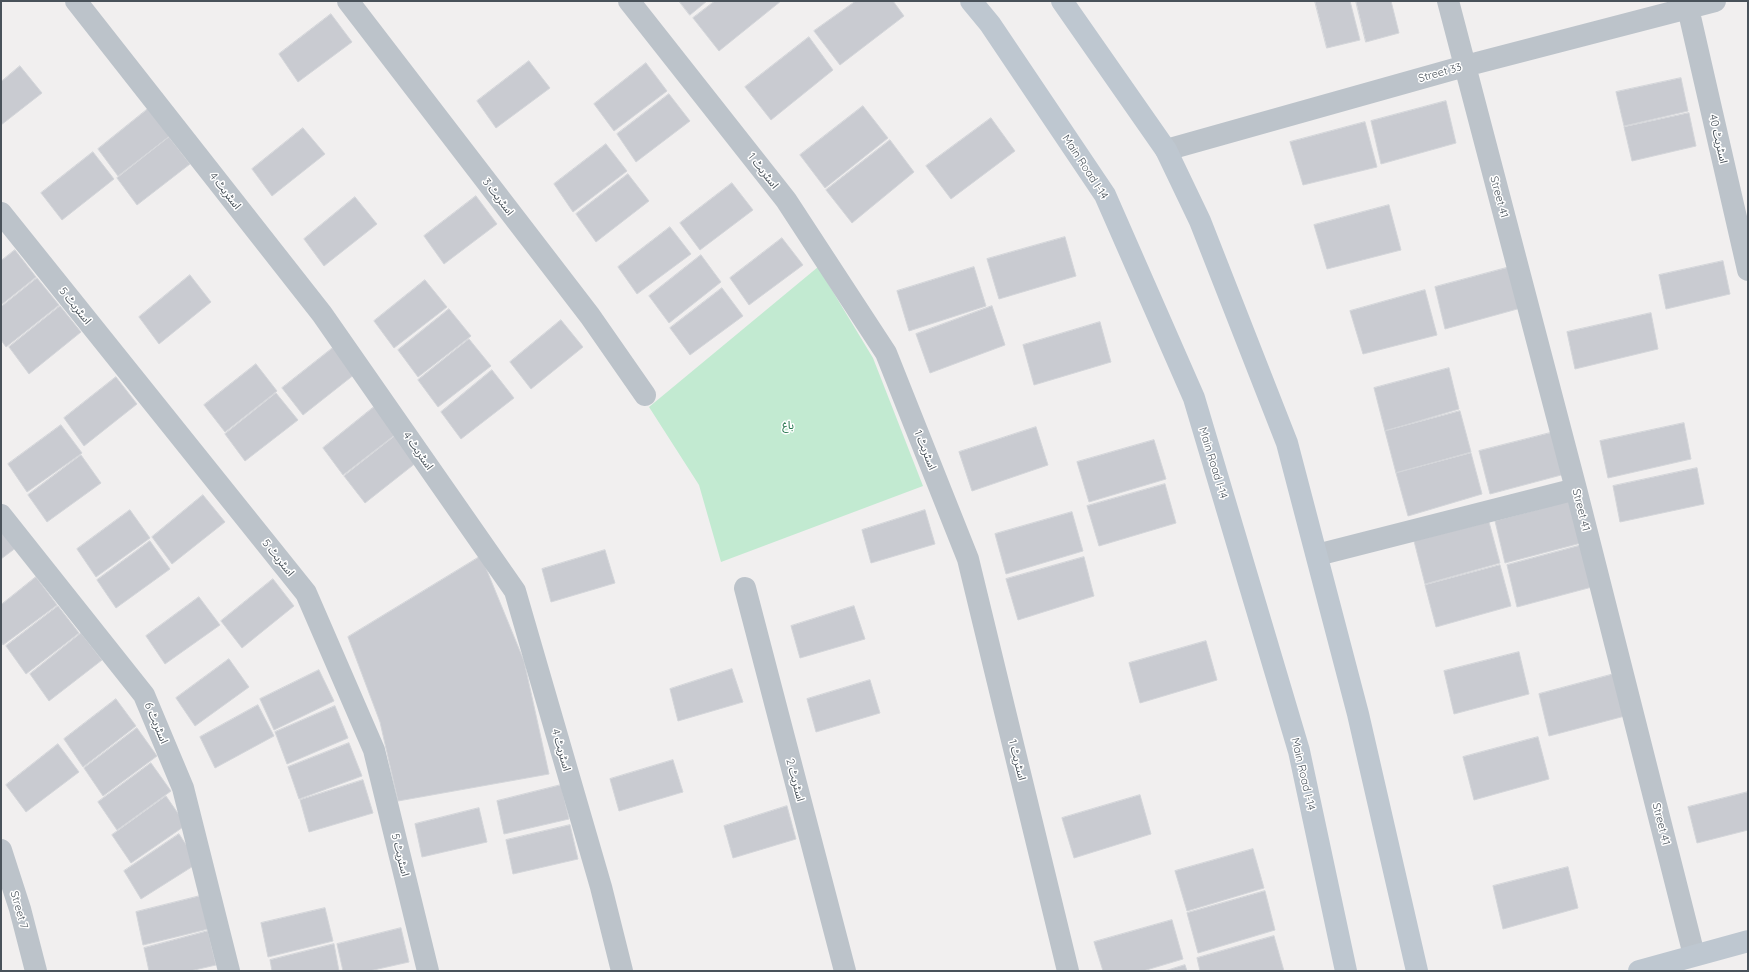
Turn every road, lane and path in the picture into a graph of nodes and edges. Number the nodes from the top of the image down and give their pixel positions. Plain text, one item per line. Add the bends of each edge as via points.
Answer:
1 (76, 1) edge
2 (348, 1) edge
3 (629, 1) edge
4 (972, 1) edge
5 (1062, 1) edge
6 (1448, 1) edge
7 (1715, 1) edge
8 (1688, 8) junction
9 (1465, 66) junction
10 (1166, 150) junction
11 (1, 213) edge
12 (1748, 270) edge
13 (645, 395) dead end
14 (1576, 490) junction
15 (1, 515) edge
16 (1317, 555) junction
17 (745, 588) dead end
18 (1, 850) edge
19 (1748, 941) edge
20 (1694, 955) junction
21 (36, 971) edge
22 (229, 971) edge
23 (428, 971) edge
24 (622, 971) edge
25 (844, 971) edge
26 (1068, 971) edge
27 (1346, 971) edge
28 (1417, 971) edge
29 (1638, 971) edge

1 - 24 street, اسٹریٹ 4 via 322,314 515,591 601,887
2 - 13 street, اسٹریٹ 3 via 590,316
3 - 26 street, اسٹریٹ 1 via 786,200 886,353 968,559
4 - 27 main road, Main Road I-14 via 1105,195 1194,398 1299,751
5 - 10 main road
6 - 9 street, Street 41
7 - 8 street, Street 33
8 - 9 street, Street 33
8 - 12 street, اسٹریٹ 40
9 - 10 street, Street 33
9 - 14 street, Street 41
10 - 16 main road via 1200,221 1287,443
11 - 23 street, اسٹریٹ 5 via 306,593 374,750
14 - 16 street
14 - 20 street, Street 41
15 - 22 street, اسٹریٹ 6 via 144,695 183,788
16 - 28 main road via 1358,714
17 - 25 street, اسٹریٹ 2
18 - 21 street, Street 7
19 - 20 main road
20 - 29 main road

